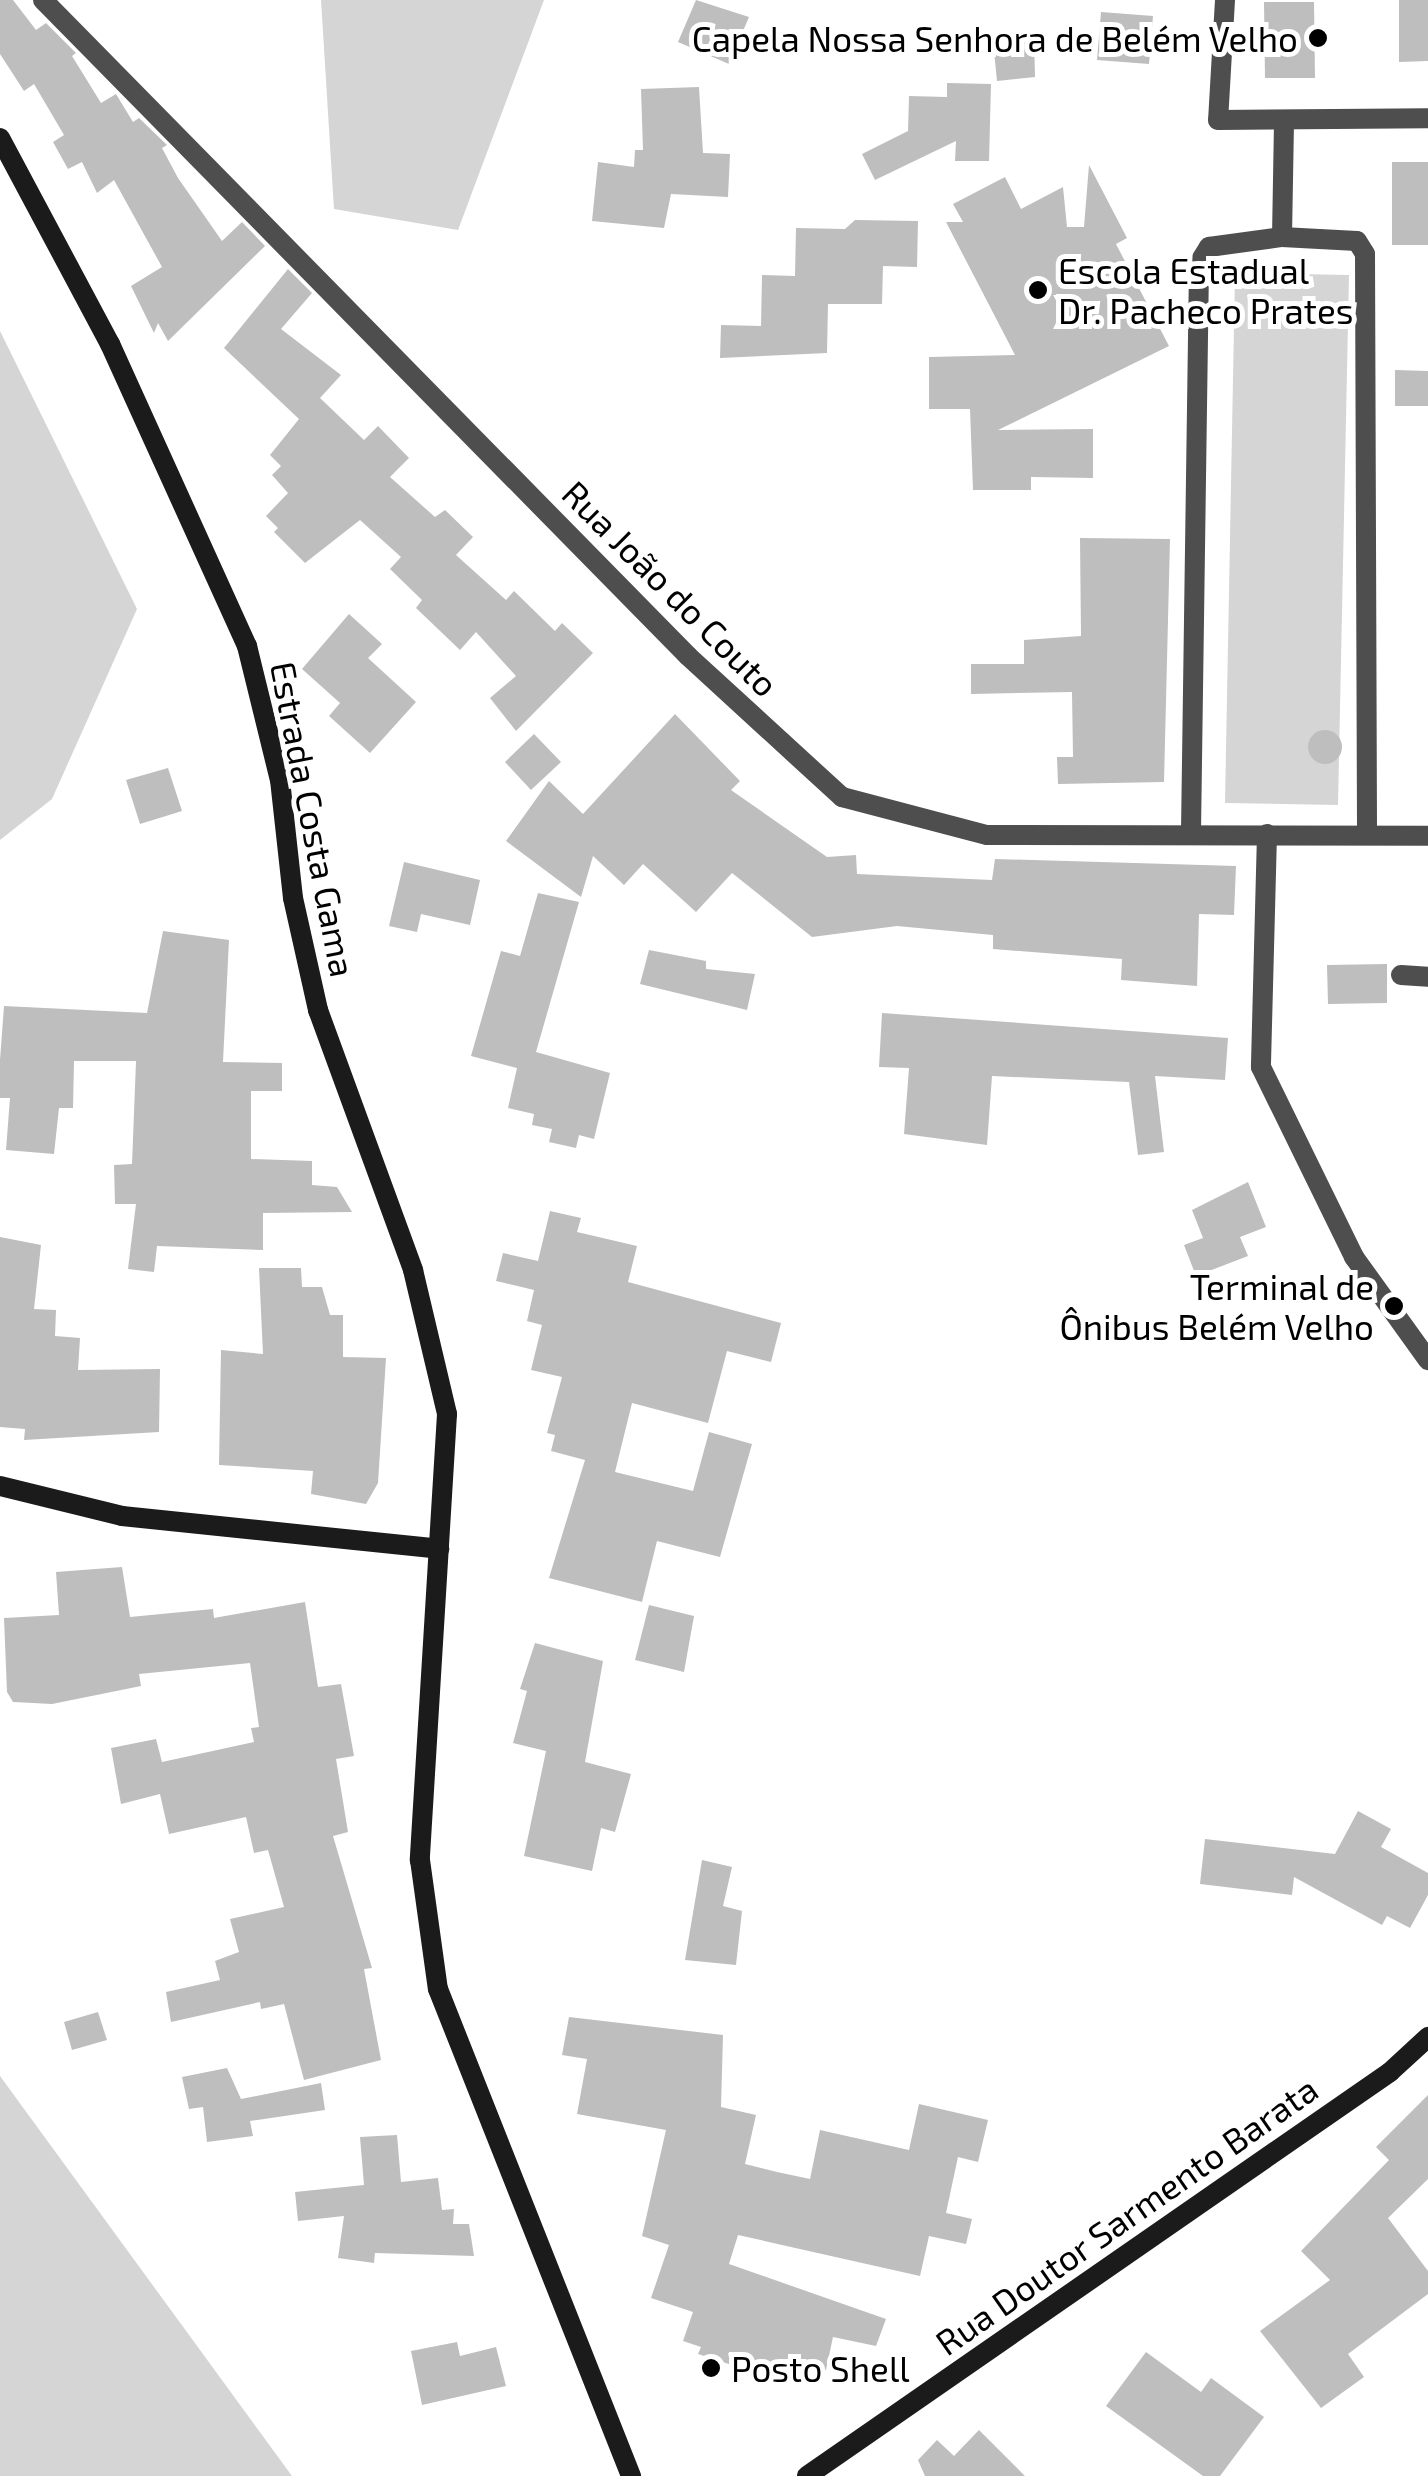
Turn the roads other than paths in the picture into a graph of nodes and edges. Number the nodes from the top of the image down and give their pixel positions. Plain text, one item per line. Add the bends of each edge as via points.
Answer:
1 (44, 0) edge
2 (1224, 0) edge
3 (1428, 118) edge
4 (1284, 121) junction
5 (0, 138) edge
6 (1282, 237) junction
7 (1191, 832) junction
8 (1267, 834) junction
9 (1367, 836) junction
10 (1428, 836) edge
11 (1401, 975) dead end
12 (1428, 977) edge
13 (1428, 1360) edge
14 (0, 1486) edge
15 (439, 1549) junction
16 (1428, 2037) edge
17 (631, 2476) edge
18 (807, 2476) edge

1 - 7 street, Rua João do Couto via 688,656 842,797 987,835
2 - 4 street via 1218,120
3 - 4 street
4 - 6 street
5 - 15 main road, Estrada Costa Gama via 110,344 247,646 280,780 293,898 318,1010 413,1270 447,1414
6 - 7 street via 1209,248 1199,263
6 - 9 street via 1357,241 1365,254
7 - 8 street, Rua João do Couto
8 - 9 street, Rua João do Couto
8 - 13 street via 1261,1067 1354,1257
9 - 10 street, Rua João do Couto
11 - 12 street
14 - 15 main road via 122,1516
15 - 17 main road, Estrada Costa Gama via 420,1860 438,1989
16 - 18 main road, Rua Doutor Sarmento Barata via 1390,2072

